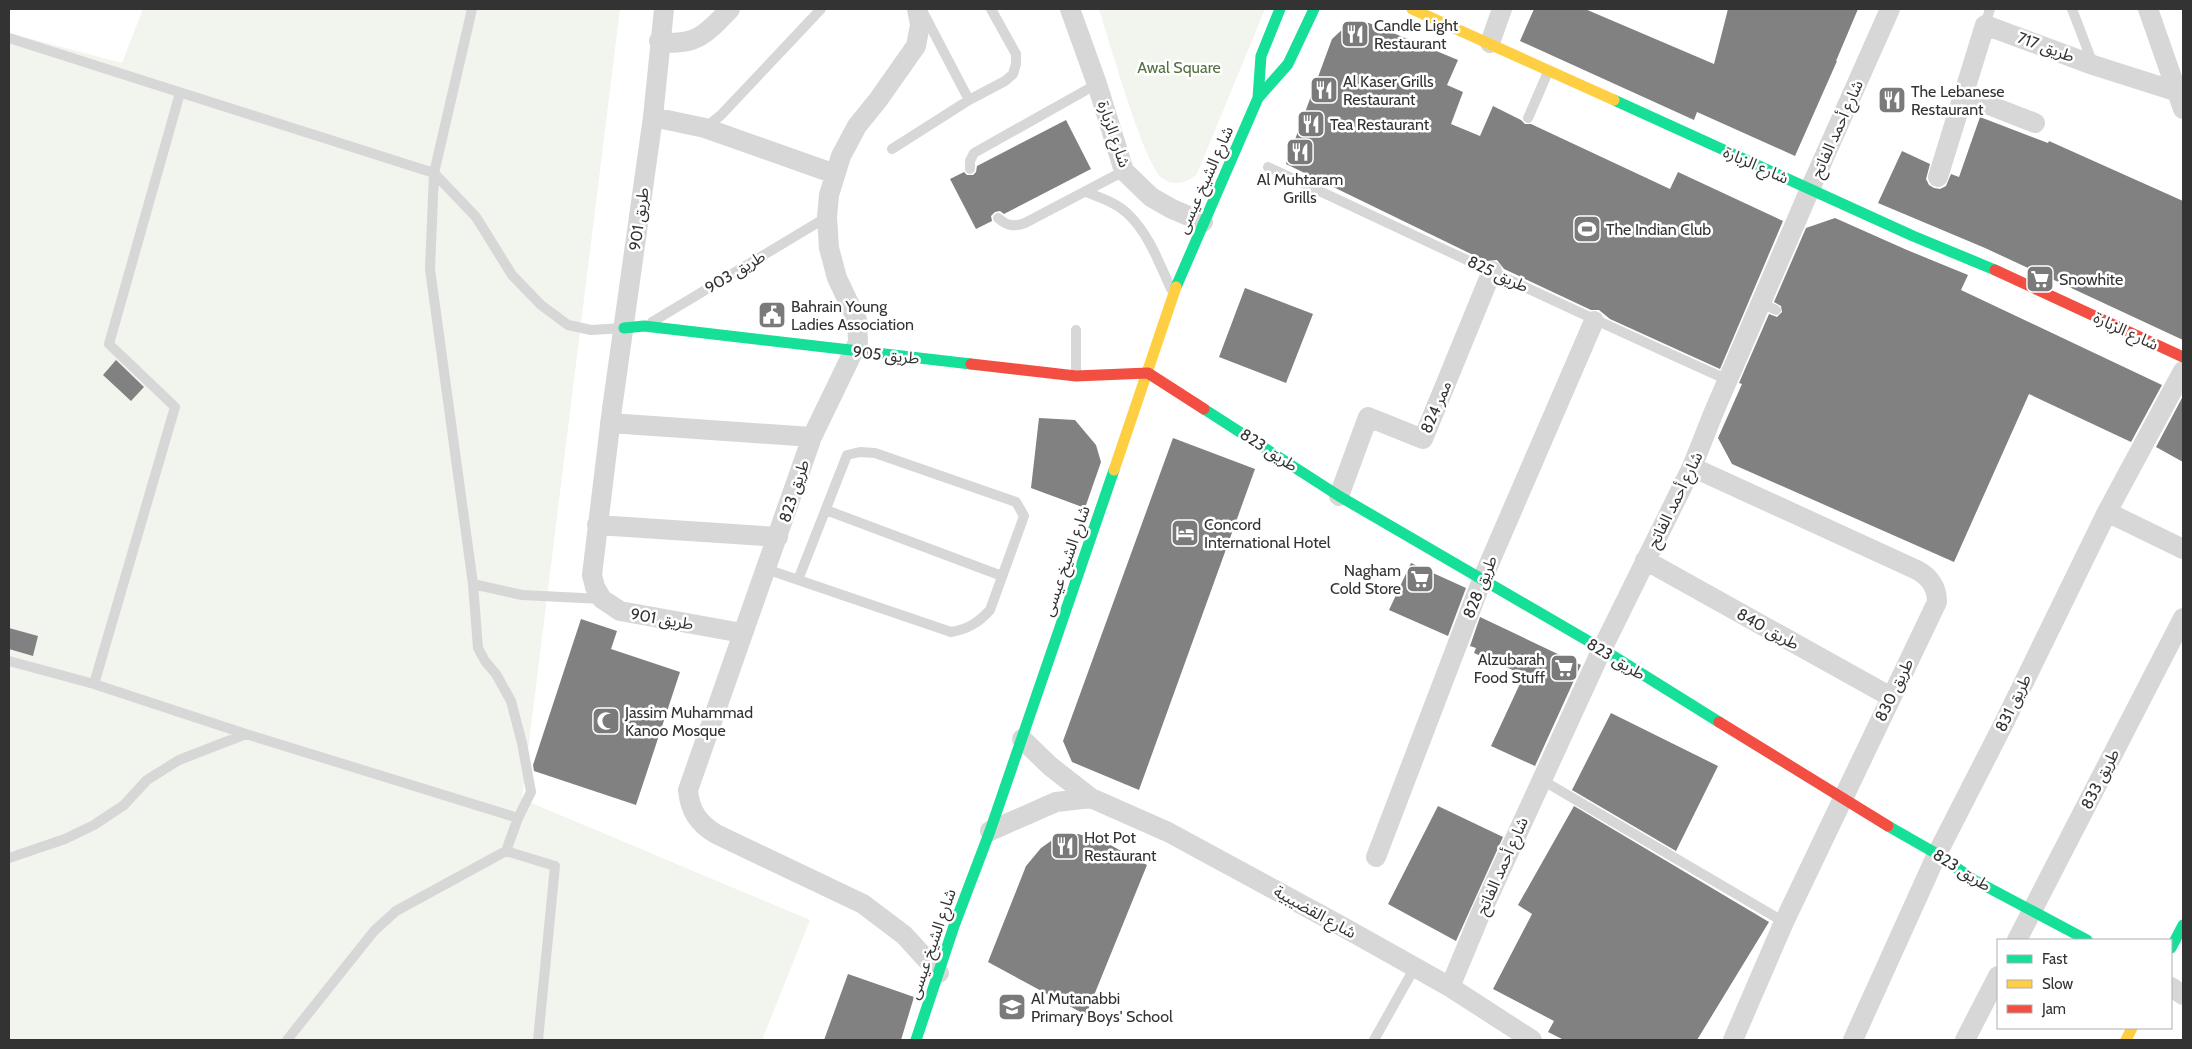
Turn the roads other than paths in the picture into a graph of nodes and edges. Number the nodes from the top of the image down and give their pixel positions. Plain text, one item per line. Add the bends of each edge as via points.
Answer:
1 (472, 9) edge
2 (664, 9) edge
3 (730, 9) edge
4 (821, 9) edge
5 (917, 9) edge
6 (921, 9) edge
7 (992, 9) edge
8 (1070, 9) edge
9 (1280, 9) edge
10 (1314, 9) edge
11 (1412, 9) edge
12 (1502, 9) edge
13 (1890, 9) edge
14 (2072, 9) edge
15 (2148, 9) edge
16 (1987, 17) edge
17 (9, 38) edge
18 (659, 41) junction
19 (1490, 43) junction
20 (2093, 65) junction
21 (1549, 71) junction
22 (1097, 84) junction
23 (180, 92) junction
24 (1963, 95) junction
25 (1258, 98) junction
26 (969, 100) junction
27 (2180, 101) edge
28 (653, 117) junction
29 (1528, 118) dead end
30 (2034, 123) dead end
31 (705, 128) junction
32 (892, 149) dead end
33 (1268, 167) dead end
34 (970, 169) dead end
35 (1124, 171) junction
36 (434, 173) junction
37 (835, 174) junction
38 (1938, 176) dead end
39 (1810, 189) junction
40 (1086, 192) junction
41 (827, 217) junction
42 (998, 218) dead end
43 (1204, 222) junction
44 (1492, 271) junction
45 (1173, 295) junction
46 (1594, 321) junction
47 (644, 326) junction
48 (624, 328) junction
49 (1076, 330) dead end
50 (854, 352) junction
51 (2183, 357) edge
52 (2183, 371) edge
53 (1148, 373) junction
54 (1076, 376) junction
55 (1728, 380) junction
56 (610, 423) junction
57 (812, 437) junction
58 (1692, 467) junction
59 (1338, 496) junction
60 (826, 510) junction
61 (2107, 512) junction
62 (597, 524) junction
63 (778, 537) junction
64 (2183, 549) edge
65 (1645, 560) junction
66 (766, 569) junction
67 (1002, 576) junction
68 (798, 580) junction
69 (1482, 580) junction
70 (472, 584) junction
71 (602, 599) junction
72 (2183, 618) edge
73 (742, 633) junction
74 (1602, 649) junction
75 (9, 661) edge
76 (94, 684) junction
77 (1891, 697) junction
78 (246, 734) junction
79 (1022, 739) junction
80 (1542, 780) junction
81 (1091, 798) junction
82 (1843, 799) junction
83 (518, 818) junction
84 (990, 831) junction
85 (506, 850) junction
86 (1937, 854) junction
87 (9, 858) edge
88 (1376, 858) dead end
89 (2032, 911) junction
90 (1784, 922) junction
91 (2183, 925) edge
92 (2018, 939) edge
93 (2085, 939) edge
94 (2172, 946) edge
95 (1415, 967) junction
96 (939, 973) junction
97 (1997, 978) edge
98 (1450, 987) junction
99 (2172, 988) edge
100 (2183, 995) edge
101 (1736, 1039) edge
102 (287, 1040) edge
103 (538, 1040) edge
104 (916, 1040) edge
105 (1374, 1040) edge
106 (1532, 1040) edge
107 (1853, 1040) edge
108 (1965, 1040) edge

1 - 36 lane
2 - 18 street, طريق 901
3 - 18 street via 707,33 696,39 672,43
4 - 31 lane
5 - 37 street via 920,25 916,46 857,126
6 - 26 lane
7 - 26 lane via 1016,54 1016,64 1013,74 1005,81
8 - 22 street, شارع الزبارة
9 - 25 street, شارع الشيخ عيسى via 1261,56
10 - 25 street, شارع الشيخ عيسى via 1288,64
11 - 19 street, شارع الزبارة
12 - 19 street
13 - 39 street, شارع أحمد الفاتح
14 - 20 lane
15 - 27 street, طريق 717
16 - 20 street, طريق 717
16 - 24 street, طريق 717
17 - 23 lane
18 - 28 street, طريق 901
19 - 21 street, شارع الزبارة
20 - 27 street, طريق 717
21 - 29 lane
21 - 39 street, شارع الزبارة
22 - 34 lane via 974,153
22 - 35 street, شارع الزبارة
23 - 36 lane
23 - 76 lane via 109,344 175,407
24 - 30 street
24 - 38 street, طريق 717
25 - 43 street, شارع الشيخ عيسى
26 - 32 lane
28 - 31 street
28 - 48 street, طريق 901
31 - 37 street
33 - 44 lane, طريق 825
35 - 40 lane
35 - 43 street, شارع الزبارة via 1150,197
36 - 48 lane via 476,217 512,274 541,305 568,325 591,330
36 - 70 lane via 430,269
37 - 41 street
39 - 51 street, شارع الزبارة
39 - 55 street, شارع أحمد الفاتح via 1769,306
40 - 42 lane via 1017,226
40 - 45 lane via 1127,213 1142,230
41 - 47 lane, طريق 903
41 - 50 street via 829,248 837,278 857,320 859,335
43 - 45 street, شارع الشيخ عيسى
44 - 46 lane, طريق 825
44 - 59 street, ممر 824 via 1423,439 1368,417
45 - 53 street, شارع الشيخ عيسى
46 - 55 lane, طريق 825
46 - 69 street, طريق 828
47 - 48 street, طريق 905
47 - 50 street, طريق 905
48 - 56 street, طريق 901
49 - 54 lane
50 - 54 street, طريق 905
50 - 57 street, طريق 823
52 - 61 street, طريق 831
53 - 54 street, طريق 905
53 - 59 street, طريق 823
53 - 79 street, شارع الشيخ عيسى
55 - 58 street, شارع أحمد الفاتح via 1720,415
56 - 57 street
56 - 62 street, طريق 901
57 - 63 street, طريق 823
58 - 65 street, شارع أحمد الفاتح
58 - 77 street, طريق 830 via 1917,570 1930,579 1937,602
59 - 69 street, طريق 823
60 - 67 lane
60 - 67 lane via 847,455 860,452 875,453 1016,502 1024,516
60 - 68 lane
61 - 64 street
61 - 86 street, طريق 831
62 - 63 street
62 - 71 street, طريق 901 via 592,575
63 - 66 street, طريق 823
65 - 74 street, شارع أحمد الفاتح
65 - 77 street, طريق 840
66 - 68 lane
66 - 73 street, طريق 823
67 - 68 lane via 990,610 980,622 965,630 951,632
69 - 74 street, طريق 823
69 - 88 street, طريق 828
70 - 71 lane via 522,595
70 - 83 lane via 478,648 511,701 522,743 531,792
71 - 73 street, طريق 901 via 620,611
72 - 89 street, طريق 833
73 - 96 street via 688,790 695,816 716,834 863,904 904,936
74 - 80 street, شارع أحمد الفاتح
74 - 82 street, طريق 823
75 - 76 lane
76 - 78 lane
77 - 82 street, طريق 830
78 - 83 lane
78 - 87 lane via 180,760 148,780 124,805 94,825 65,839
79 - 81 street, شارع القضيبية
79 - 84 street, شارع الشيخ عيسى
80 - 90 lane
80 - 98 street, شارع أحمد الفاتح
81 - 84 street via 1056,802
81 - 95 street, شارع القضيبية via 1168,832
82 - 86 street, طريق 823
82 - 90 street, طريق 830
83 - 85 lane
84 - 96 street, شارع الشيخ عيسى
85 - 102 lane via 396,910 374,931
85 - 103 lane via 556,866
86 - 89 street, طريق 823 via 1974,880
86 - 107 street, طريق 831
89 - 92 street, طريق 833
89 - 93 street, طريق 823
90 - 101 street, طريق 830
91 - 94 street
95 - 98 street, شارع القضيبية
95 - 105 lane
96 - 104 street, شارع الشيخ عيسى
97 - 108 street
98 - 106 street, شارع القضيبية
99 - 100 street

